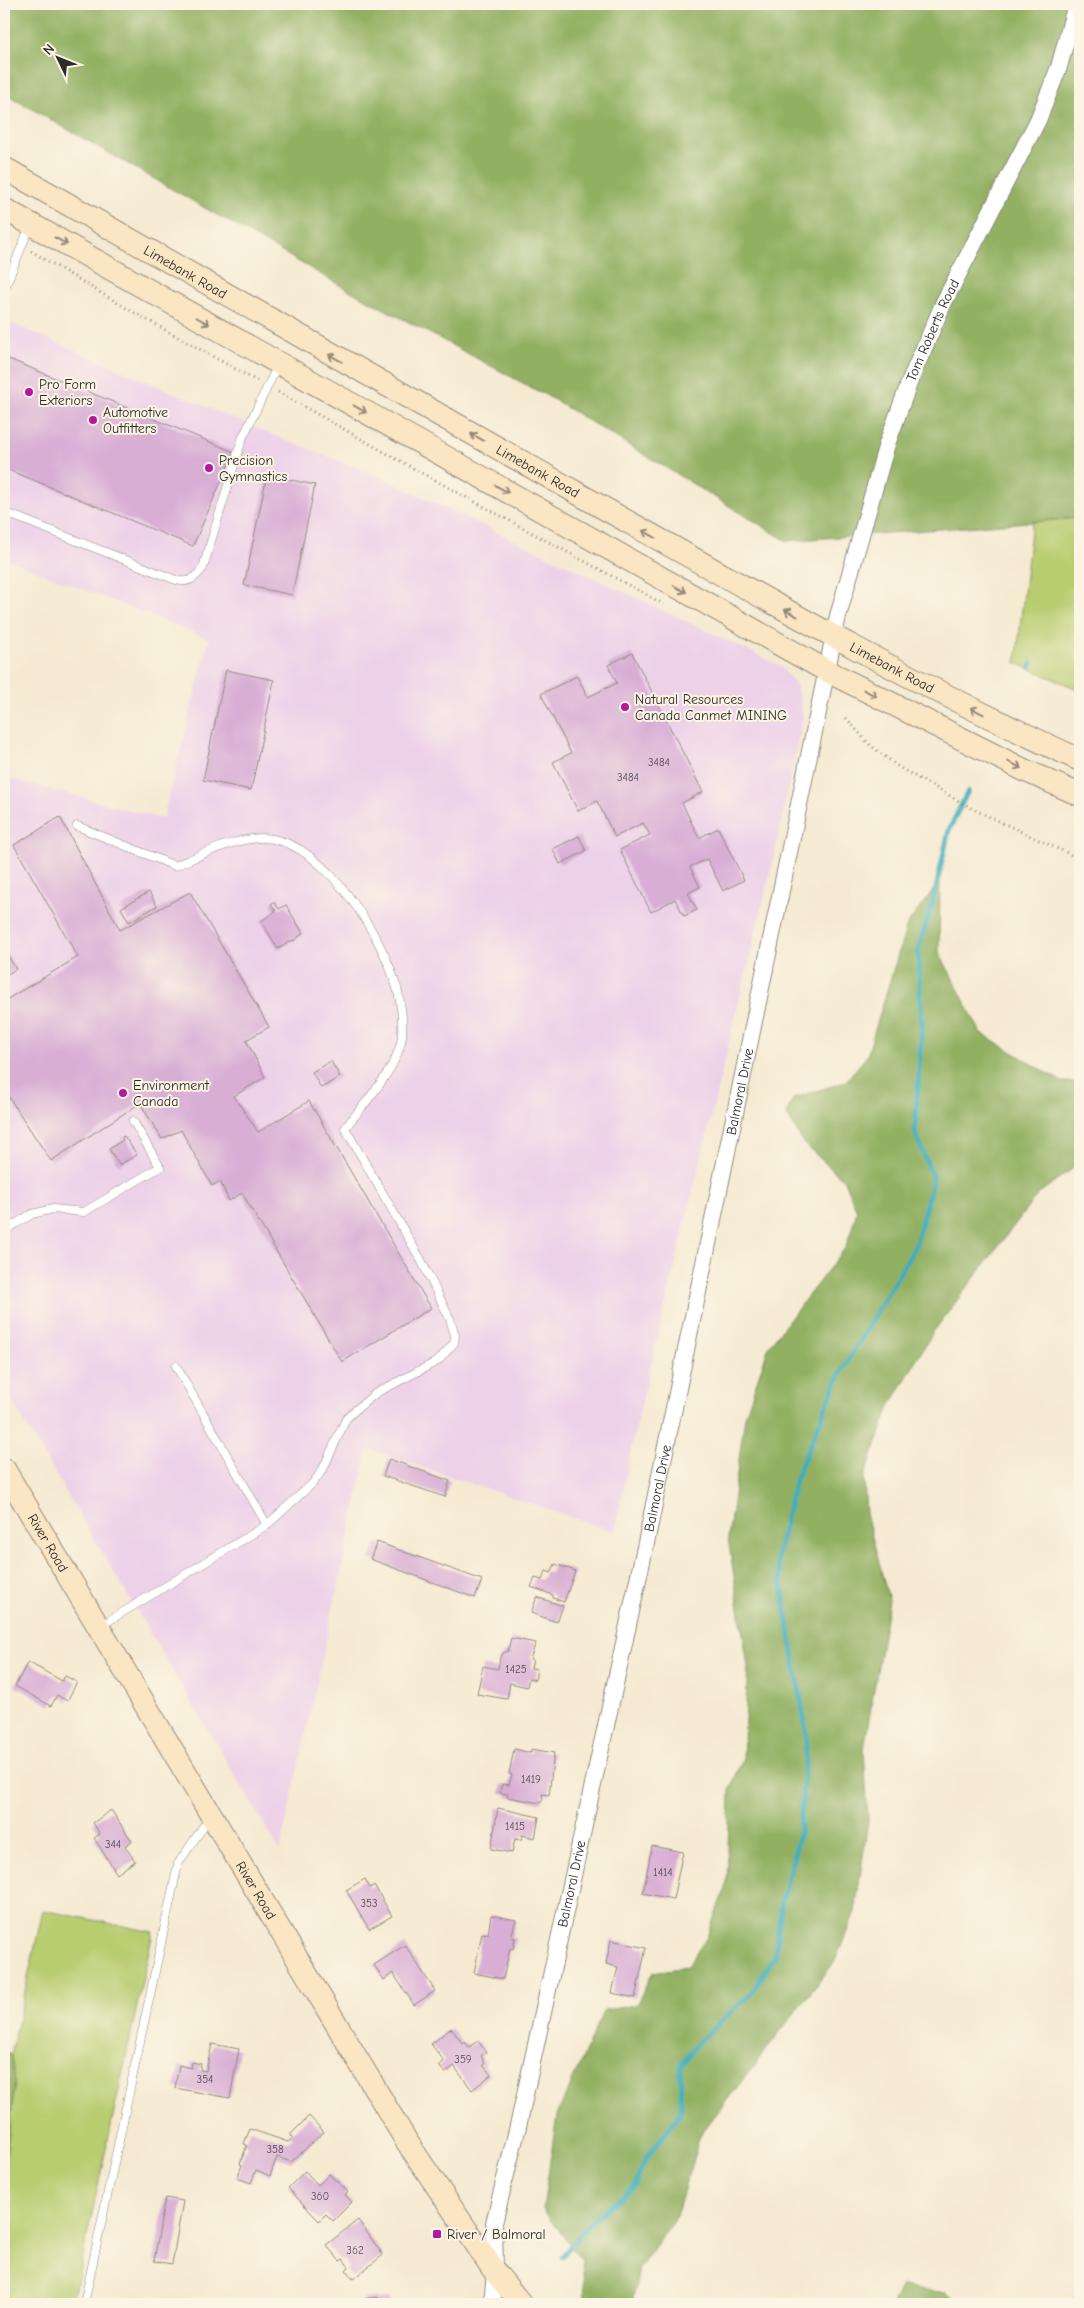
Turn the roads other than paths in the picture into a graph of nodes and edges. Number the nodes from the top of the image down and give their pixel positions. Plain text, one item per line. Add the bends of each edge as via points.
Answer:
1 (1076, 4) edge
2 (4, 168) edge
3 (4, 209) edge
4 (31, 224) junction
5 (4, 290) edge
6 (278, 364) junction
7 (4, 512) edge
8 (834, 637) junction
9 (826, 671) junction
10 (1080, 760) edge
11 (1080, 795) edge
12 (77, 826) dead end
13 (133, 1121) dead end
14 (4, 1231) edge
15 (176, 1366) dead end
16 (9, 1482) edge
17 (267, 1525) junction
18 (100, 1626) junction
19 (211, 1814) junction
20 (495, 2272) junction
21 (84, 2304) edge
22 (492, 2304) edge
23 (521, 2304) edge

1 - 8 street, Tom Roberts Road via 1059,67 1038,120 944,302 911,378 876,480
8 -> 2 main road, Limebank Road
3 - 4 main road
4 - 5 lane
4 -> 6 main road
6 - 7 lane via 242,439 203,568 195,578 185,582 176,580
6 -> 9 main road
8 - 9 street, Tom Roberts Road
10 -> 8 main road, Limebank Road
9 -> 11 main road
9 - 20 street, Balmoral Drive via 646,1543 494,2223
12 - 17 lane via 175,866 238,842 261,838 301,850 328,871 348,896 378,942 393,976 401,1008 402,1037 396,1056 345,1128 421,1260 450,1319 454,1343 438,1361 376,1393 353,1412 346,1419 313,1483
13 - 14 lane via 160,1166 84,1212 53,1209 32,1214
15 - 17 lane
16 - 18 main road, River Road
17 - 18 lane
18 - 19 main road, River Road
19 - 20 main road, River Road via 407,2142
19 - 21 lane via 178,1864
20 - 22 street, Balmoral Drive
20 - 23 main road, River Road

